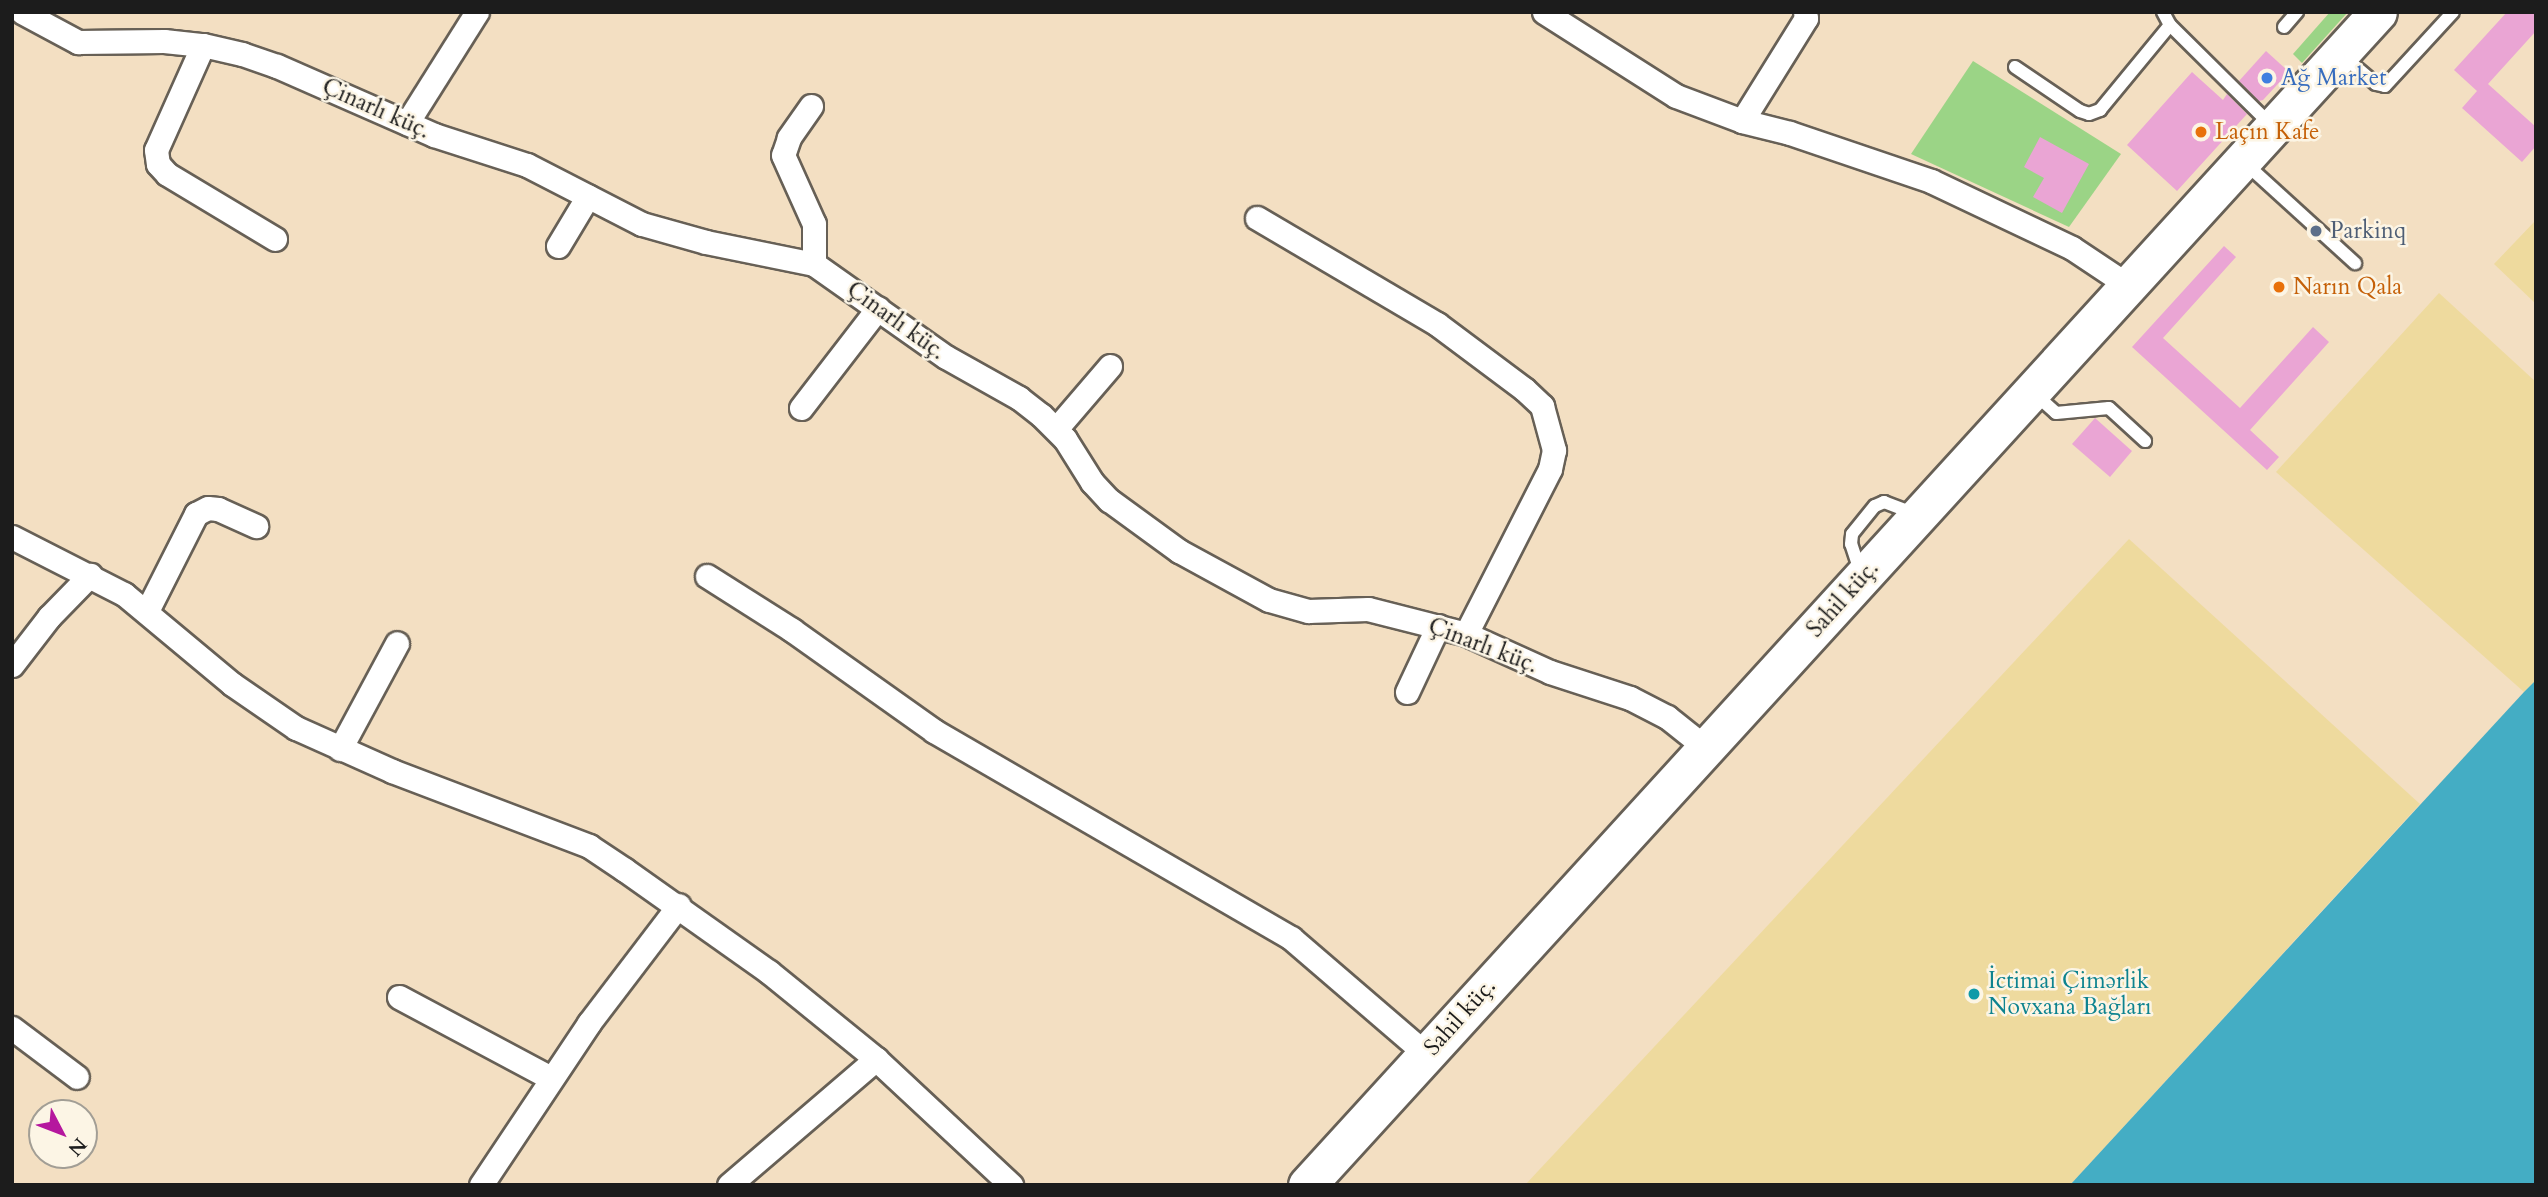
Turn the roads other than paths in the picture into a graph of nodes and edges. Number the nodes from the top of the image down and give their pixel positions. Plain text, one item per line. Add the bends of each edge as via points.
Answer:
1 (22, 12) edge
2 (477, 12) edge
3 (1544, 12) edge
4 (1805, 12) edge
5 (2163, 12) edge
6 (2297, 12) edge
7 (2378, 12) edge
8 (2453, 12) edge
9 (2169, 25) junction
10 (2284, 27) dead end
11 (203, 45) junction
12 (2340, 54) junction
13 (2015, 67) dead end
14 (811, 106) dead end
15 (1742, 121) junction
16 (407, 123) junction
17 (2273, 127) junction
18 (2243, 161) junction
19 (588, 196) junction
20 (1257, 218) dead end
21 (275, 239) dead end
22 (558, 246) dead end
23 (2355, 263) dead end
24 (814, 264) junction
25 (2129, 286) junction
26 (878, 308) junction
27 (1110, 366) dead end
28 (2032, 391) junction
29 (801, 408) dead end
30 (1056, 429) junction
31 (2145, 441) dead end
32 (256, 526) dead end
33 (12, 537) edge
34 (90, 575) junction
35 (707, 576) dead end
36 (147, 611) junction
37 (1438, 626) junction
38 (1466, 634) junction
39 (397, 643) dead end
40 (12, 665) edge
41 (1407, 692) dead end
42 (1706, 748) junction
43 (340, 749) junction
44 (679, 905) junction
45 (399, 997) dead end
46 (12, 1028) edge
47 (1426, 1054) junction
48 (876, 1059) junction
49 (77, 1077) dead end
50 (551, 1078) junction
51 (481, 1185) edge
52 (729, 1185) edge
53 (1011, 1185) edge
54 (1307, 1185) edge

1 - 11 street, Çinarlı küç. via 78,41
2 - 16 street
3 - 15 street via 1676,96
4 - 15 street via 1806,18
5 - 9 lane
6 - 10 lane
7 - 12 main road, Sahil küç.
8 - 12 lane via 2385,86 2376,84
9 - 13 lane via 2100,110 2090,114
9 - 17 lane
11 - 16 street, Çinarlı küç. via 277,66
11 - 21 street via 156,150 158,164 167,174
12 - 17 main road, Sahil küç.
14 - 24 street via 783,155 814,224
15 - 25 street via 1931,181 2072,248
16 - 19 street, Çinarlı küç. via 527,165
17 - 18 main road, Sahil küç.
18 - 23 lane
18 - 25 main road, Sahil küç.
19 - 22 street
19 - 24 street, Çinarlı küç. via 642,224
20 - 38 street via 1437,324 1542,407 1554,450 1550,469
24 - 26 street, Çinarlı küç.
25 - 28 main road, Sahil küç.
26 - 29 street
26 - 30 street, Çinarlı küç. via 946,357 1019,398
27 - 30 street
28 - 31 lane via 2056,413 2109,408
28 - 42 main road, Sahil küç.
30 - 37 street, Çinarlı küç. via 1109,500 1179,551 1269,600 1308,611 1367,610
32 - 36 street via 218,509 197,514
33 - 34 street
34 - 36 street
34 - 40 street
35 - 47 street via 934,731 1282,932
36 - 43 street via 268,711
37 - 38 street, Çinarlı küç.
37 - 41 street
38 - 42 street, Çinarlı küç. via 1550,672 1630,698 1667,717
39 - 43 street
42 - 47 main road, Sahil küç.
43 - 44 street via 589,846
44 - 48 street
44 - 50 street
45 - 50 street
46 - 49 street
47 - 54 main road, Sahil küç.
48 - 52 street
48 - 53 street
50 - 51 street

